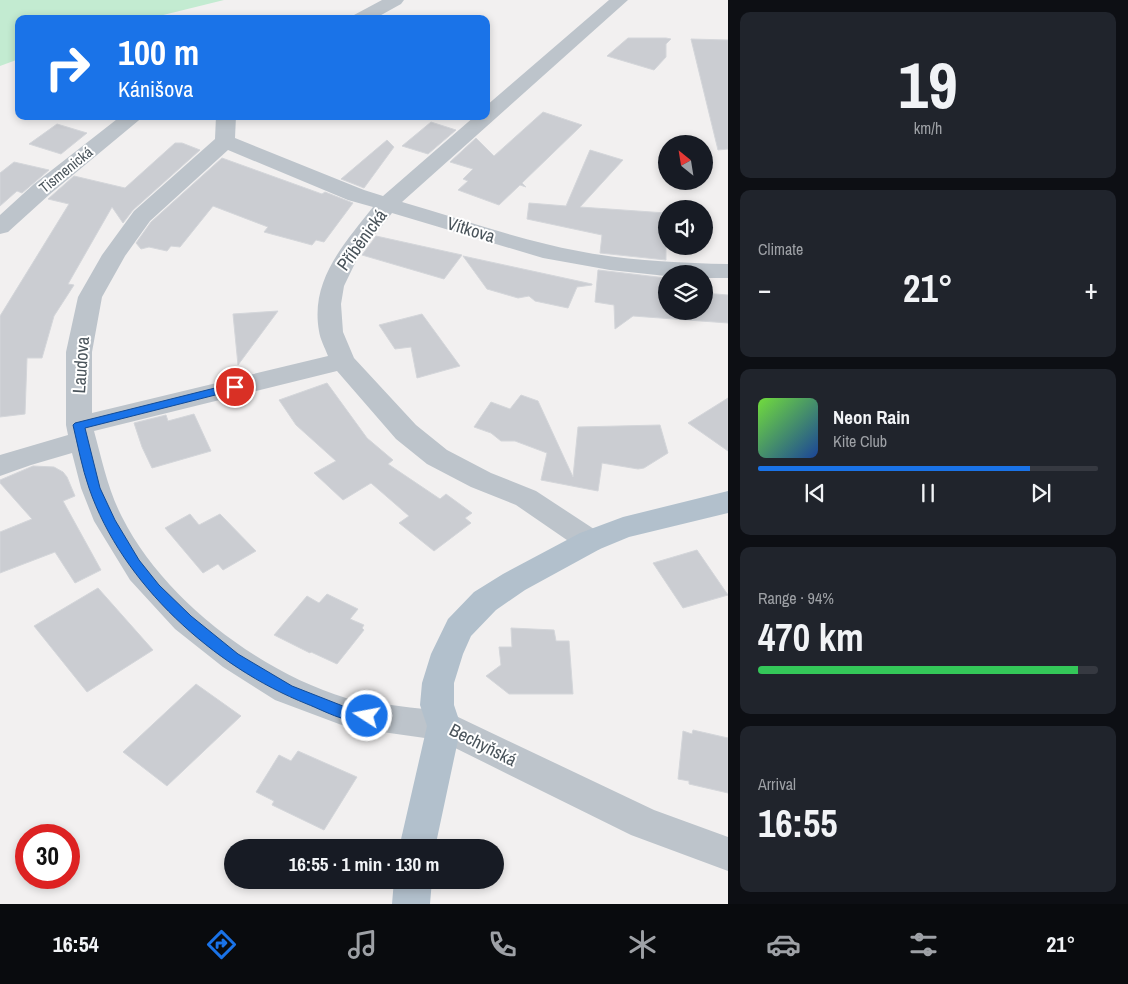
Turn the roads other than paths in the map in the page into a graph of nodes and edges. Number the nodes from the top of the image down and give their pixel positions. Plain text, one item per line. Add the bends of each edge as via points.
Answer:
1 (395, 0) edge
2 (619, 0) edge
3 (367, 15) edge
4 (490, 113) edge
5 (129, 120) edge
6 (483, 120) edge
7 (225, 129) edge
8 (387, 204) junction
9 (0, 227) edge
10 (728, 271) edge
11 (343, 361) junction
12 (81, 433) junction
13 (0, 466) edge
14 (728, 502) edge
15 (590, 541) junction
16 (444, 726) junction
17 (419, 839) edge
18 (728, 854) edge
19 (413, 889) edge
20 (411, 904) edge

1 - 3 street
2 - 4 street, Příběnická
5 - 9 street, Tismenická via 42,188
6 - 8 street, Příběnická
7 - 8 street, Vítkova via 356,195
7 - 12 street, Laudova via 142,216 90,297 79,352
8 - 10 street, Vítkova via 575,258 672,270
8 - 11 street, Příběnická via 348,254 332,286 329,304 331,332
11 - 12 street
11 - 15 street, Příběnická via 379,404 421,445 480,480 526,498
12 - 13 street
12 - 16 street, Laudova via 95,488 109,521 141,572 186,620 234,658 287,690 347,714
14 - 15 main road, Bechyňská via 623,528
15 - 16 main road, Bechyňská via 485,601 459,628 438,682 437,705
16 - 17 main road
16 - 18 street, Bechyňská via 644,823
19 - 20 main road

